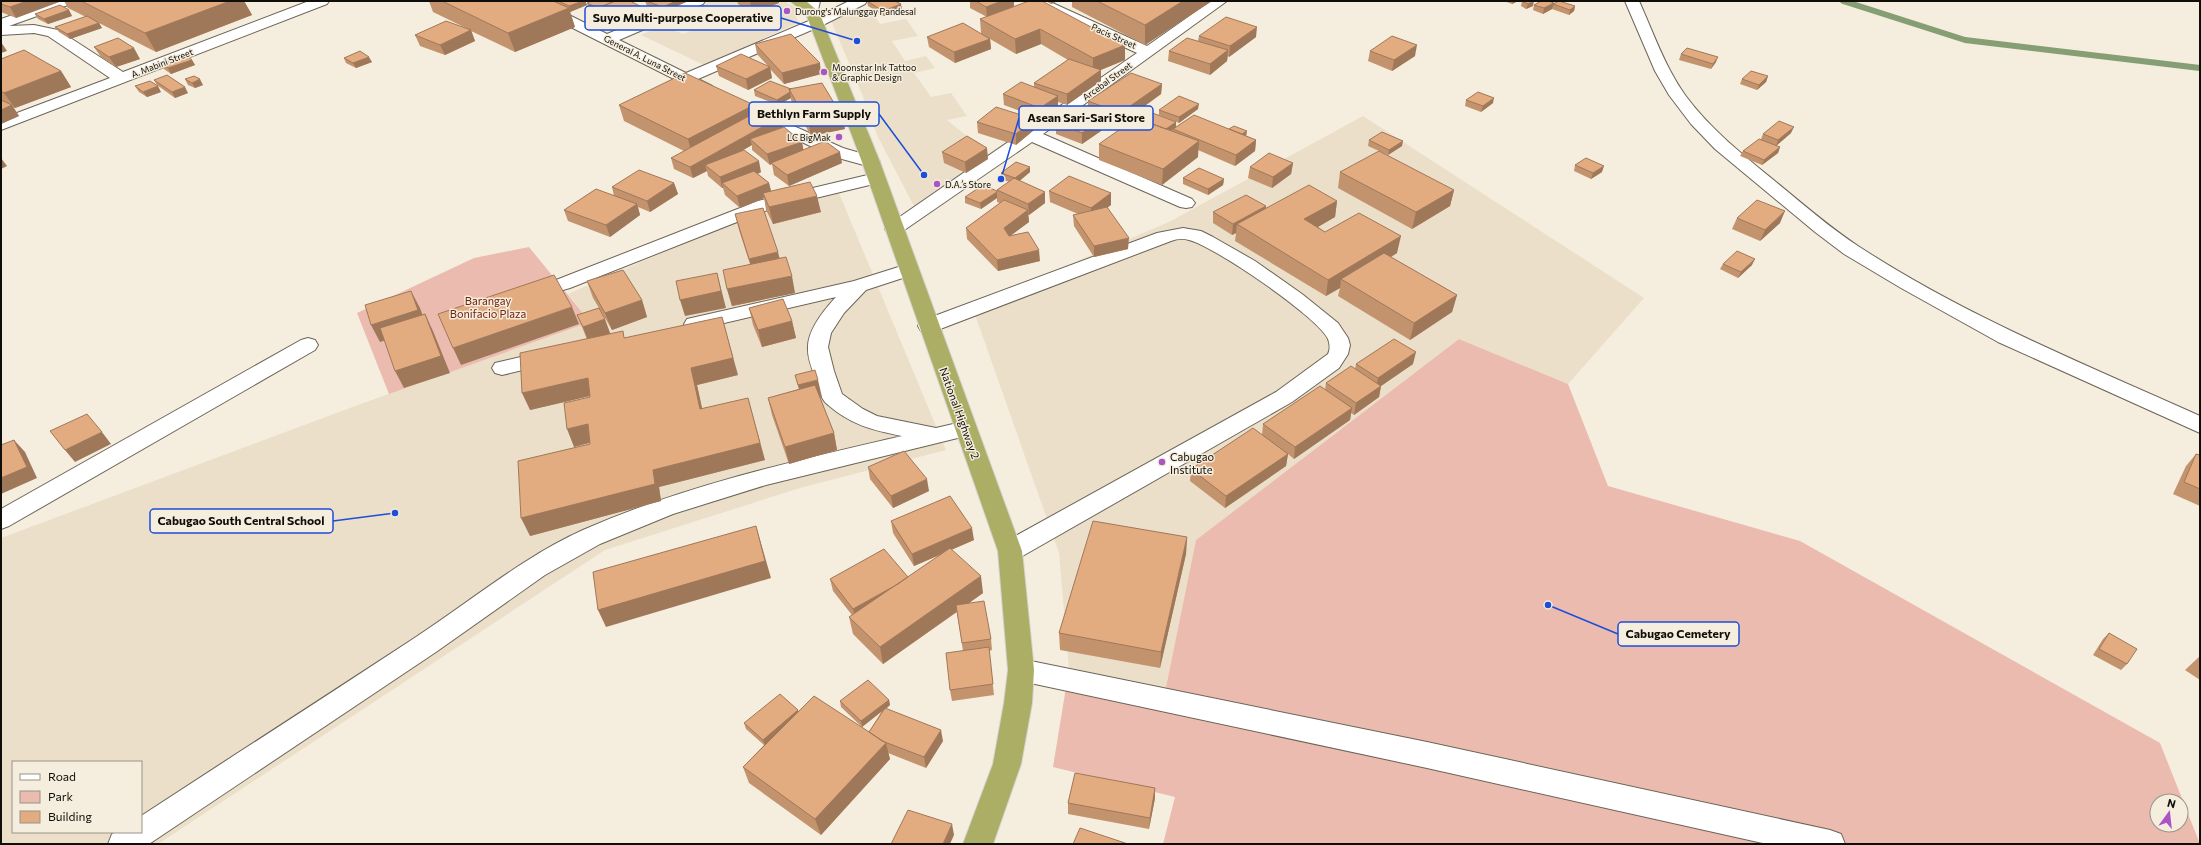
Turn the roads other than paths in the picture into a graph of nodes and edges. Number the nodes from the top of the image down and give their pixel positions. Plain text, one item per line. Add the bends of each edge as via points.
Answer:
1 (66, 1) edge
2 (322, 1) edge
3 (530, 1) edge
4 (698, 1) edge
5 (797, 1) edge
6 (860, 1) edge
7 (1036, 1) edge
8 (1220, 1) edge
9 (1632, 1) edge
10 (813, 12) edge
11 (1, 24) edge
12 (1, 31) edge
13 (608, 39) junction
14 (1148, 52) junction
15 (122, 78) junction
16 (686, 79) junction
17 (720, 96) edge
18 (748, 110) edge
19 (1, 125) edge
20 (1031, 135) junction
21 (874, 170) junction
22 (1186, 203) dead end
23 (894, 229) junction
24 (908, 270) junction
25 (563, 284) dead end
26 (859, 286) junction
27 (928, 326) junction
28 (672, 329) edge
29 (308, 345) dead end
30 (572, 352) edge
31 (502, 368) dead end
32 (2200, 425) edge
33 (966, 429) junction
34 (938, 436) junction
35 (1, 520) edge
36 (1010, 551) junction
37 (1020, 670) junction
38 (142, 832) edge
39 (140, 833) edge
40 (123, 844) edge
41 (978, 844) edge
42 (1830, 844) edge

1 - 11 street
2 - 15 street, A. Mabini Street
3 - 13 street, General A. Luna Street
4 - 13 street
5 - 10 highway
6 - 10 street
7 - 14 street, Pacis Street
8 - 14 street, Arcebal Street
9 - 32 street via 1663,71 1697,121 1721,146 1821,228 1851,250 1908,284 2004,337
10 - 16 street
10 - 21 highway, National Highway 2
12 - 15 street via 34,29 53,33
13 - 16 street, General A. Luna Street
14 - 20 street, Arcebal Street
15 - 19 street, A. Mabini Street
16 - 17 street, General A. Luna Street
18 - 21 street
20 - 22 street
20 - 23 street, Arcebal Street
21 - 23 highway, National Highway 2
21 - 25 street via 764,206
23 - 24 highway, National Highway 2
24 - 26 street
24 - 27 highway, National Highway 2
26 - 28 street
26 - 34 street via 836,308 821,333 818,347 833,398 871,422
27 - 33 highway, National Highway 2
27 - 36 street via 1164,237 1183,233 1204,239 1232,255 1320,316 1338,338 1341,347 1332,363 1284,397
29 - 35 street
30 - 31 street
33 - 34 street
33 - 36 highway, National Highway 2
34 - 38 street via 764,477 665,508 591,537 536,568 427,644
36 - 37 highway, National Highway 2
37 - 41 highway, National Highway 2 via 1018,703 1007,764
37 - 42 street via 1426,755
39 - 40 street

